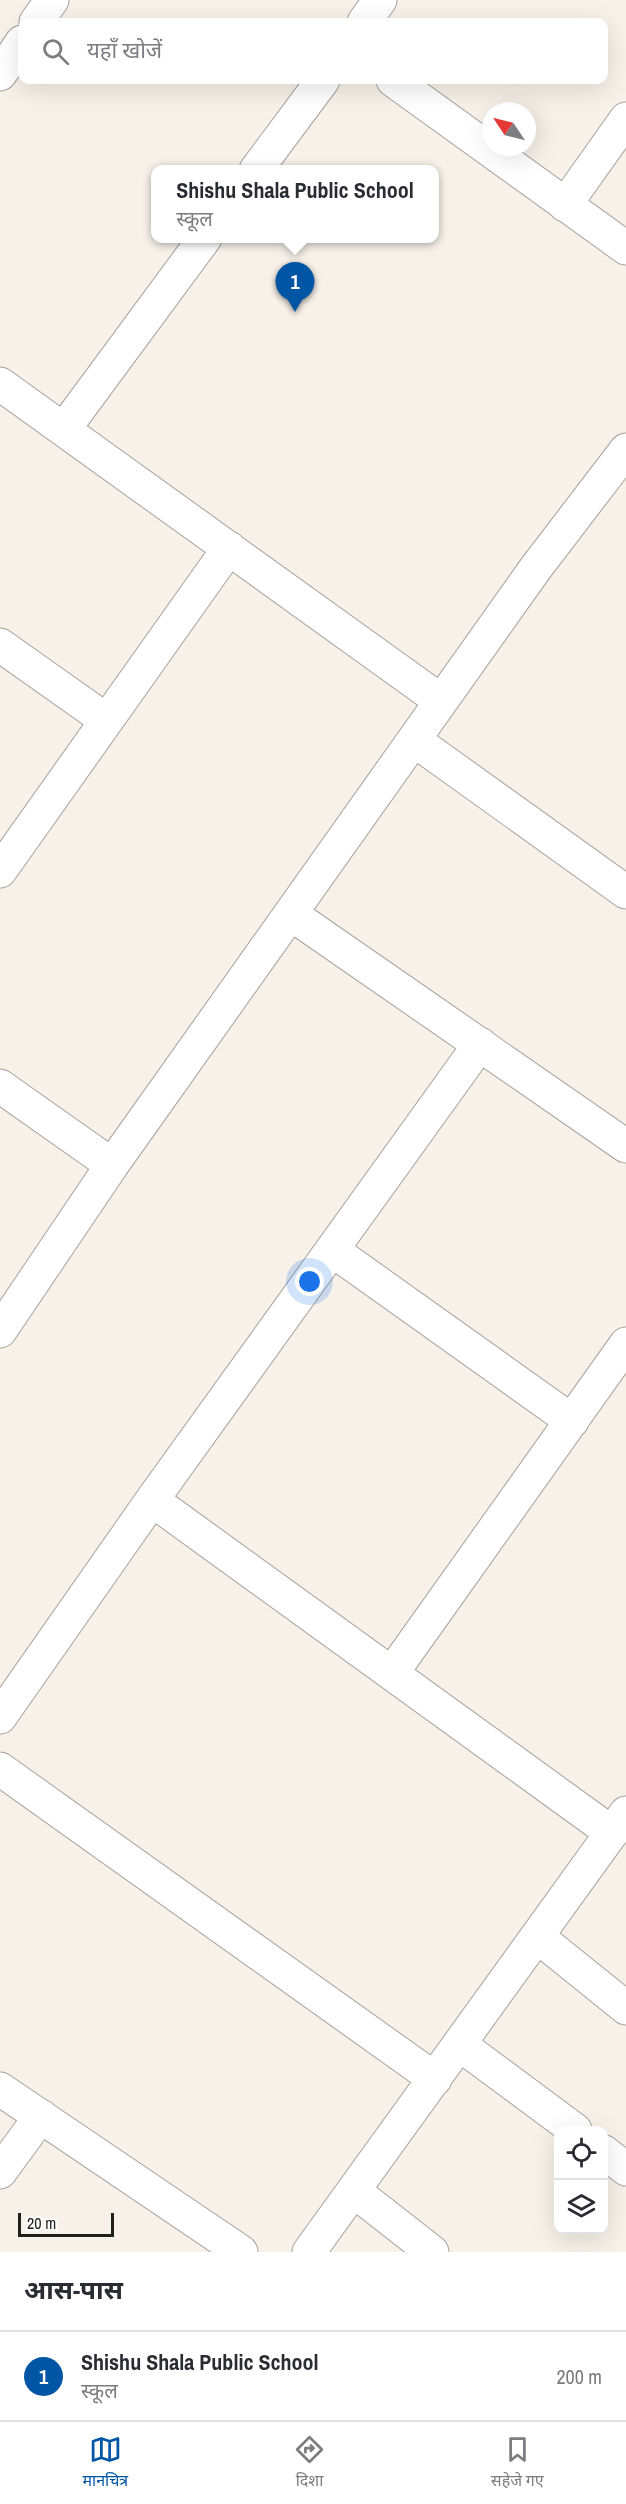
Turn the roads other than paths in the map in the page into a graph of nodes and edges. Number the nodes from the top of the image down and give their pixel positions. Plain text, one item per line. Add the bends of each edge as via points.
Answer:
1 (51, 0) edge
2 (380, 0) edge
3 (39, 18) edge
4 (367, 18) edge
5 (18, 48) edge
6 (0, 74) edge
7 (319, 84) edge
8 (399, 84) edge
9 (626, 119) edge
10 (260, 165) edge
11 (565, 205) junction
12 (201, 243) edge
13 (626, 248) edge
14 (0, 384) edge
15 (64, 429) junction
16 (626, 450) edge
17 (229, 548) junction
18 (0, 645) edge
19 (441, 700) junction
20 (106, 720) junction
21 (414, 740) junction
22 (2, 862) edge
23 (626, 892) edge
24 (291, 914) junction
25 (480, 1044) junction
26 (0, 1086) edge
27 (626, 1146) edge
28 (112, 1165) junction
29 (332, 1250) junction
30 (0, 1331) edge
31 (626, 1344) edge
32 (572, 1421) junction
33 (152, 1500) junction
34 (392, 1673) junction
35 (0, 1717) edge
36 (0, 1769) edge
37 (619, 1823) edge
38 (538, 1936) junction
39 (626, 2008) edge
40 (459, 2044) junction
41 (435, 2079) junction
42 (0, 2089) edge
43 (41, 2116) junction
44 (569, 2126) edge
45 (608, 2156) edge
46 (626, 2169) edge
47 (0, 2172) edge
48 (354, 2191) junction
49 (241, 2252) edge
50 (309, 2252) edge
51 (432, 2252) edge

1 - 3 street
2 - 4 street
5 - 6 street
7 - 10 street
8 - 11 street
9 - 11 street
11 - 13 street
12 - 15 street
14 - 15 street
15 - 17 street
16 - 19 street
17 - 19 street
17 - 20 street
18 - 20 street
19 - 21 street
20 - 22 street
21 - 23 street
21 - 24 street
24 - 25 street
24 - 28 street
25 - 27 street
25 - 29 street
26 - 28 street
28 - 30 street
29 - 32 street
29 - 33 street
31 - 32 street
32 - 34 street
33 - 34 street
33 - 35 street
34 - 37 street
36 - 41 street
37 - 38 street
38 - 39 street
38 - 40 street
40 - 41 street
40 - 44 street
41 - 48 street
42 - 43 street
43 - 47 street
43 - 49 street
45 - 46 street
48 - 50 street
48 - 51 street

